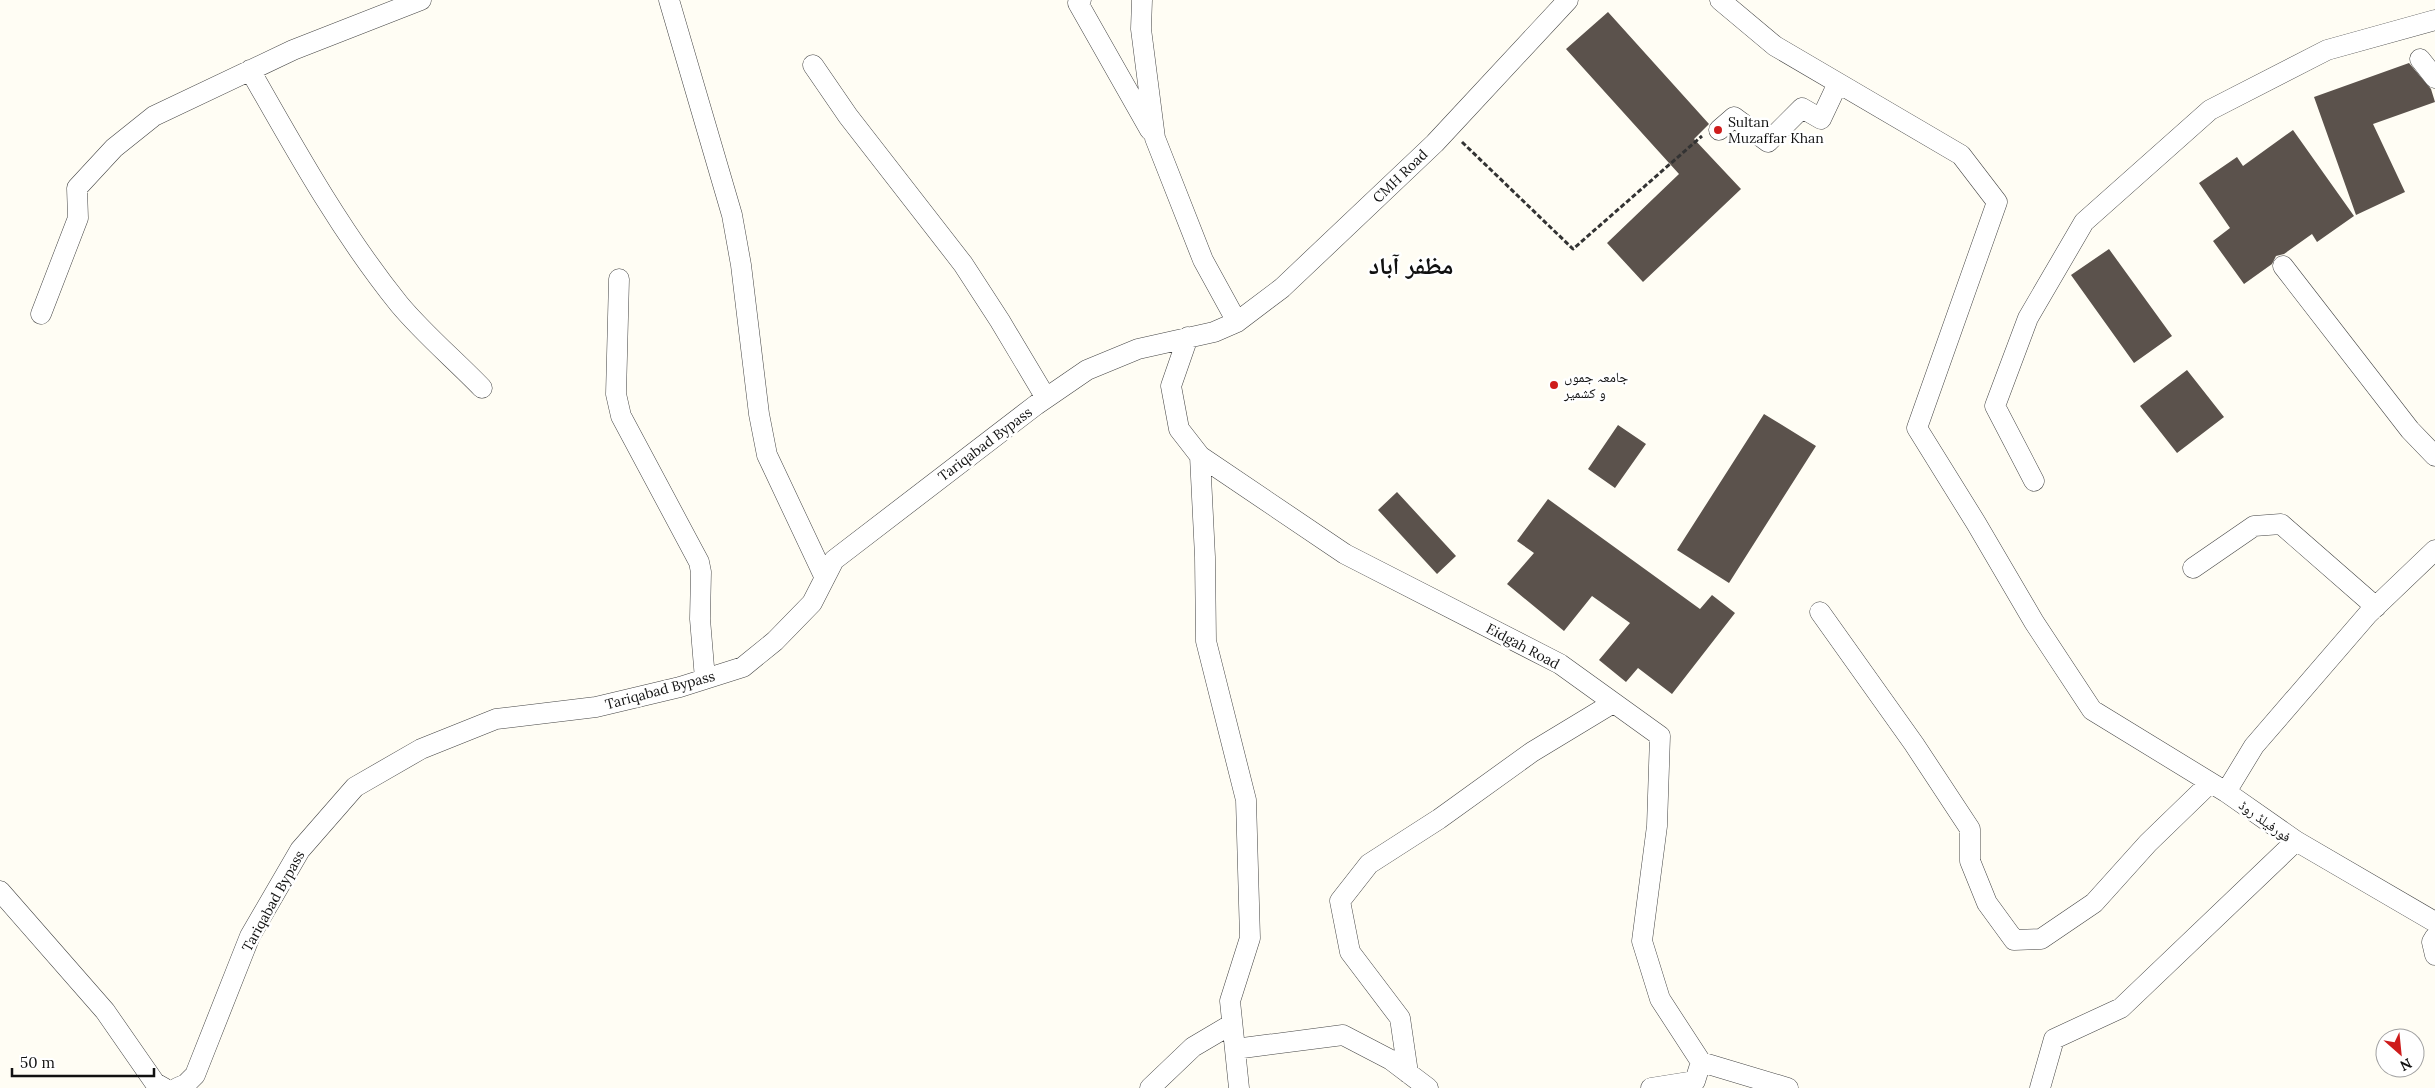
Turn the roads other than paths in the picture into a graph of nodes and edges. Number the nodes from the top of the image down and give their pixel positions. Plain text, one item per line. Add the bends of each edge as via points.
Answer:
1 (420, 0) edge
2 (669, 0) edge
3 (1142, 0) edge
4 (1568, 0) edge
5 (1720, 0) edge
6 (1078, 1) edge
7 (2435, 20) edge
8 (2420, 59) dead end
9 (812, 65) dead end
10 (250, 70) junction
11 (2435, 78) edge
12 (1838, 83) junction
13 (1719, 130) road end
14 (1155, 138) junction
15 (2283, 266) dead end
16 (619, 279) dead end
17 (41, 314) dead end
18 (1236, 322) junction
19 (1214, 332) joint
20 (1188, 337) junction
21 (482, 388) dead end
22 (1046, 398) junction
23 (1200, 456) junction
24 (2435, 456) edge
25 (2034, 481) dead end
26 (2435, 550) edge
27 (2193, 568) dead end
28 (824, 576) junction
29 (2376, 607) junction
30 (1820, 612) dead end
31 (705, 679) junction
32 (1613, 702) junction
33 (2218, 788) junction
34 (2296, 840) junction
35 (0, 891) edge
36 (2435, 922) edge
37 (2435, 937) edge
38 (2435, 955) edge
39 (1232, 1024) junction
40 (1234, 1048) junction
41 (1701, 1062) junction
42 (1408, 1073) junction
43 (1696, 1084) edge
44 (164, 1088) edge
45 (177, 1088) edge
46 (1150, 1088) edge
47 (1238, 1088) edge
48 (1428, 1088) edge
49 (1652, 1088) edge
50 (1788, 1088) edge
51 (2040, 1088) edge

1 - 10 street
2 - 28 street via 732,215 767,455
3 - 14 street via 1142,29
4 - 18 street, CMH Road via 1448,129 1289,282
5 - 12 street via 1775,46
6 - 14 street
7 - 25 street via 2327,50 2210,110 2084,222 2028,318 1995,406
8 - 11 street
9 - 22 street via 963,264
10 - 17 street via 154,116 114,148 77,188 78,218
10 - 21 street via 316,186 367,261 400,306
12 - 13 street via 1821,119 1802,108 1768,142 1734,117
12 - 33 street via 1961,155 1997,202 1917,428 2034,622 2092,710
14 - 18 street via 1204,260
15 - 24 street via 2410,430
16 - 31 street via 616,394 621,416 698,562
18 - 19 street, CMH Road
19 - 20 street, Tariqabad Bypass
20 - 22 street, Tariqabad Bypass via 1138,349 1087,370
20 - 23 street, Eidgah Road via 1171,386 1179,429
22 - 28 street, Tariqabad Bypass via 834,560
23 - 32 street, Eidgah Road via 1345,554 1560,664
23 - 39 street via 1206,641 1246,800 1250,938 1230,1001
26 - 29 street, فورفیلڈ روڈ
27 - 29 street via 2254,526 2280,524
28 - 31 street, Tariqabad Bypass via 812,603 775,641 743,667
29 - 33 street, فورفیلڈ روڈ
30 - 33 street via 1970,828 1970,861 1987,903 2014,940 2041,939 2094,902 2148,843
31 - 45 street, Tariqabad Bypass via 596,707 496,719 421,749 355,787 300,850 250,936 195,1075
32 - 41 street, Eidgah Road via 1660,736 1657,826 1642,941 1660,998
32 - 42 street via 1532,752 1439,819 1369,864 1340,900 1350,952 1400,1018
33 - 34 street, فورفیلڈ روڈ
34 - 36 street
34 - 51 street, فورفیلڈ روڈ via 2120,1008 2054,1039
35 - 44 street via 105,1011 156,1083
37 - 38 street via 2432,942
39 - 40 street
39 - 46 street via 1193,1047
40 - 42 street via 1343,1035 1391,1060
40 - 47 street
41 - 43 street
41 - 50 street
42 - 48 street
43 - 49 street

